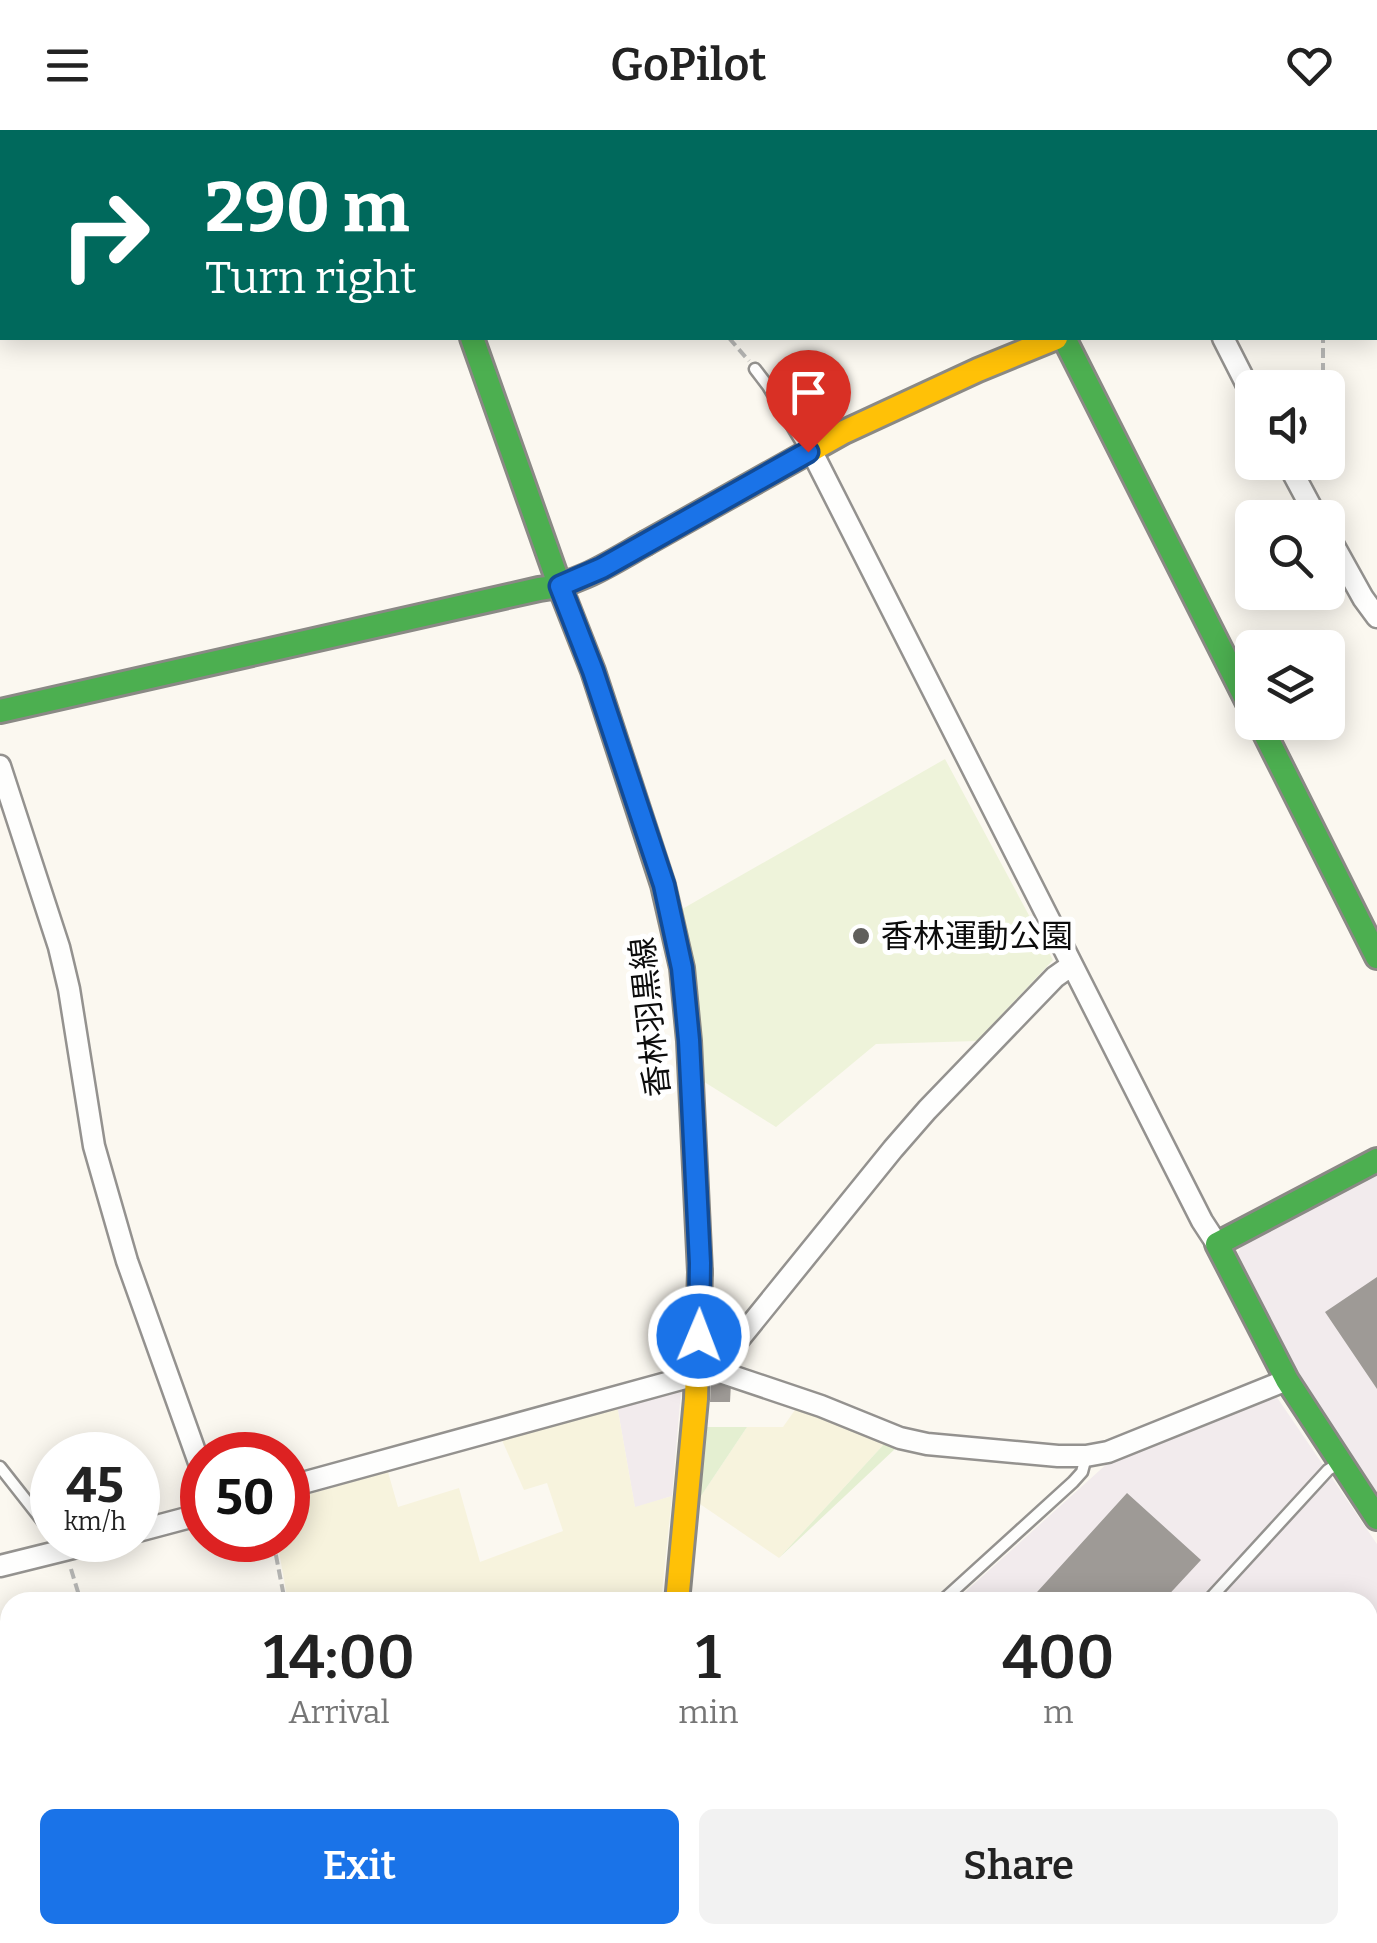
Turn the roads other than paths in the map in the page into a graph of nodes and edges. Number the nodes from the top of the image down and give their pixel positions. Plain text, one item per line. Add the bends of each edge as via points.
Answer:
1 (473, 340) edge
2 (1055, 340) edge
3 (1061, 340) edge
4 (1224, 340) edge
5 (755, 369) road end
6 (1239, 370) edge
7 (809, 451) junction
8 (1345, 566) edge
9 (560, 586) junction
10 (1377, 617) edge
11 (1235, 678) edge
12 (0, 711) edge
13 (1267, 740) edge
14 (0, 766) edge
15 (1377, 957) edge
16 (1072, 965) junction
17 (1377, 1160) edge
18 (1218, 1244) junction
19 (706, 1372) junction
20 (1287, 1380) junction
21 (188, 1432) edge
22 (1086, 1456) junction
23 (1340, 1462) junction
24 (0, 1466) edge
25 (310, 1481) edge
26 (30, 1505) edge
27 (1377, 1518) edge
28 (30, 1553) edge
29 (0, 1566) edge
30 (678, 1592) edge
31 (952, 1592) edge
32 (1216, 1592) edge

1 - 9 street, 香林羽黒線
2 - 7 street
3 - 11 street
4 - 6 street
5 - 7 lane
7 - 9 street
7 - 16 street
8 - 10 street
9 - 12 street
9 - 19 street, 香林羽黒線 via 664,885 682,968
13 - 15 street
14 - 21 street via 69,989 94,1146
16 - 18 street
16 - 19 street via 927,1110
17 - 18 street
18 - 20 street
19 - 22 street via 913,1441
19 - 25 street
19 - 30 street, 香林羽黒線
20 - 22 street
20 - 23 street
22 - 31 lane via 1073,1482
23 - 27 street
23 - 32 lane
24 - 26 lane
28 - 29 street

